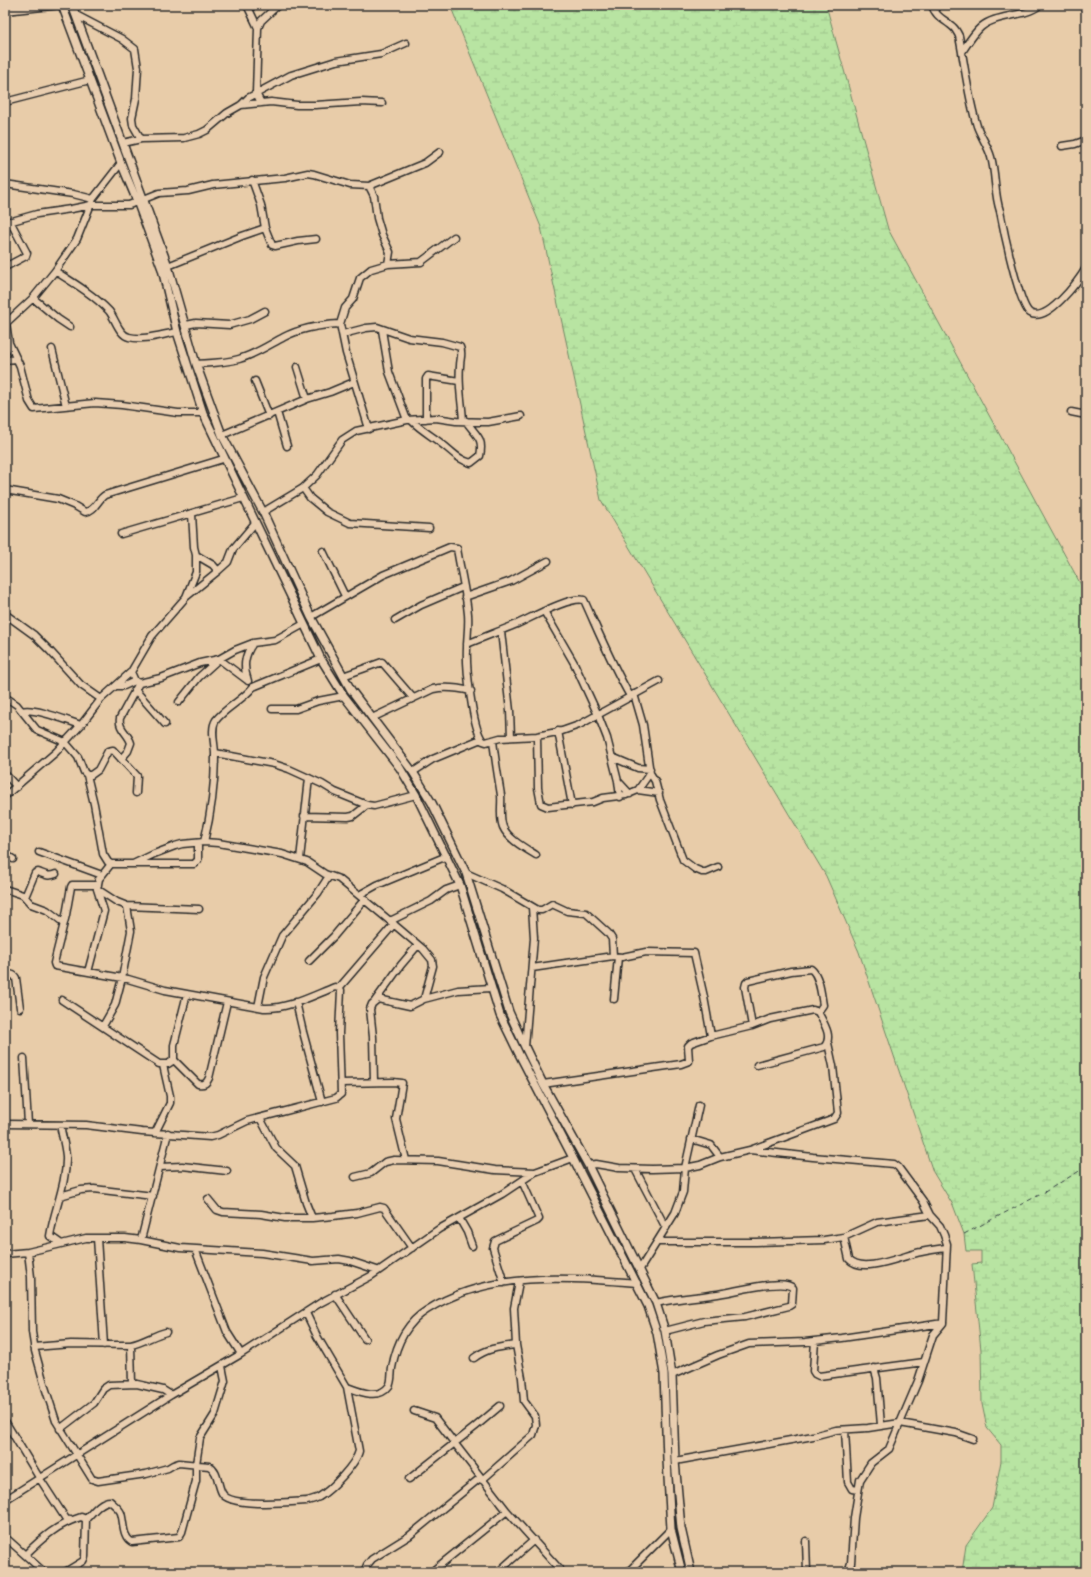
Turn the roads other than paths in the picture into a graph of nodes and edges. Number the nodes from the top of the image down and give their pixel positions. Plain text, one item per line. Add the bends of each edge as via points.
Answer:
1 (62, 5) edge
2 (72, 5) edge
3 (247, 5) edge
4 (278, 5) edge
5 (932, 5) edge
6 (1040, 5) edge
7 (5, 11) edge
8 (76, 15) junction
9 (258, 28) junction
10 (406, 43) dead end
11 (962, 52) junction
12 (90, 80) junction
13 (256, 93) junction
14 (5, 102) edge
15 (261, 103) junction
16 (382, 103) dead end
17 (241, 105) junction
18 (141, 139) junction
19 (1086, 140) edge
20 (123, 144) junction
21 (1062, 146) dead end
22 (440, 152) dead end
23 (122, 163) junction
24 (252, 180) junction
25 (5, 184) edge
26 (369, 186) junction
27 (141, 200) junction
28 (92, 202) junction
29 (8, 222) edge
30 (265, 228) junction
31 (454, 237) dead end
32 (316, 240) dead end
33 (388, 264) junction
34 (168, 266) junction
35 (5, 267) edge
36 (1086, 268) edge
37 (55, 271) junction
38 (33, 298) junction
39 (265, 311) dead end
40 (5, 314) edge
41 (6, 323) edge
42 (340, 324) junction
43 (186, 325) junction
44 (70, 327) dead end
45 (382, 330) junction
46 (177, 332) junction
47 (343, 334) junction
48 (52, 349) dead end
49 (17, 359) junction
50 (5, 360) edge
51 (196, 364) junction
52 (297, 367) dead end
53 (255, 381) dead end
54 (459, 381) junction
55 (354, 382) junction
56 (307, 398) junction
57 (66, 406) junction
58 (277, 412) junction
59 (1071, 412) dead end
60 (202, 413) junction
61 (1086, 415) edge
62 (269, 416) junction
63 (521, 416) dead end
64 (426, 419) junction
65 (409, 420) junction
66 (464, 421) junction
67 (369, 429) junction
68 (222, 435) junction
69 (287, 446) dead end
70 (223, 459) junction
71 (303, 488) junction
72 (5, 490) edge
73 (243, 498) junction
74 (263, 512) junction
75 (192, 514) junction
76 (255, 523) junction
77 (429, 528) dead end
78 (121, 534) dead end
79 (323, 551) dead end
80 (196, 555) junction
81 (548, 561) dead end
82 (218, 571) junction
83 (463, 587) junction
84 (345, 596) junction
85 (186, 597) junction
86 (465, 597) junction
87 (544, 611) junction
88 (5, 614) edge
89 (311, 617) junction
90 (395, 620) dead end
91 (304, 624) junction
92 (501, 630) junction
93 (252, 643) junction
94 (468, 644) junction
95 (219, 659) junction
96 (321, 659) junction
97 (204, 663) junction
98 (208, 670) junction
99 (131, 672) junction
100 (343, 676) junction
101 (247, 680) junction
102 (659, 681) dead end
103 (137, 682) junction
104 (116, 686) junction
105 (252, 687) junction
106 (471, 691) junction
107 (136, 692) junction
108 (632, 695) junction
109 (344, 696) junction
110 (5, 697) edge
111 (413, 698) junction
112 (101, 699) junction
113 (179, 702) dead end
114 (272, 709) dead end
115 (22, 711) junction
116 (598, 715) junction
117 (372, 718) junction
118 (165, 724) dead end
119 (81, 725) junction
120 (558, 732) junction
121 (537, 736) junction
122 (511, 737) junction
123 (481, 739) junction
124 (493, 740) junction
125 (65, 742) junction
126 (215, 753) junction
127 (612, 757) junction
128 (121, 759) junction
129 (650, 771) junction
130 (413, 772) junction
131 (5, 774) edge
132 (87, 775) junction
133 (309, 778) junction
134 (618, 781) junction
135 (17, 787) junction
136 (638, 790) junction
137 (136, 793) dead end
138 (659, 793) junction
139 (630, 794) junction
140 (416, 795) junction
141 (5, 796) edge
142 (620, 797) junction
143 (367, 805) junction
144 (572, 805) junction
145 (304, 816) junction
146 (201, 842) junction
147 (40, 852) dead end
148 (5, 854) edge
149 (536, 855) dead end
150 (447, 856) junction
151 (13, 859) dead end
152 (300, 860) junction
153 (111, 864) junction
154 (133, 864) junction
155 (718, 867) dead end
156 (466, 873) junction
157 (56, 874) dead end
158 (102, 875) junction
159 (330, 876) junction
160 (460, 885) junction
161 (98, 887) junction
162 (5, 889) edge
163 (359, 895) junction
164 (25, 897) junction
165 (365, 900) junction
166 (127, 906) junction
167 (532, 907) junction
168 (199, 909) dead end
169 (392, 922) junction
170 (64, 923) junction
171 (418, 945) junction
172 (615, 956) junction
173 (309, 961) dead end
174 (532, 968) junction
175 (88, 972) junction
176 (5, 974) edge
177 (122, 978) junction
178 (339, 988) junction
179 (491, 988) junction
180 (186, 994) junction
181 (424, 999) junction
182 (614, 999) dead end
183 (62, 1000) dead end
184 (375, 1001) junction
185 (227, 1002) junction
186 (296, 1002) junction
187 (258, 1007) junction
188 (20, 1008) dead end
189 (818, 1012) junction
190 (103, 1026) junction
191 (752, 1026) junction
192 (711, 1036) junction
193 (828, 1043) junction
194 (525, 1047) junction
195 (24, 1058) dead end
196 (174, 1060) junction
197 (163, 1065) junction
198 (757, 1065) dead end
199 (374, 1082) junction
200 (341, 1084) junction
201 (543, 1084) junction
202 (322, 1102) junction
203 (698, 1105) dead end
204 (260, 1118) junction
205 (5, 1124) edge
206 (28, 1124) junction
207 (60, 1125) junction
208 (155, 1133) junction
209 (168, 1133) junction
210 (691, 1139) junction
211 (750, 1150) junction
212 (720, 1157) junction
213 (574, 1158) junction
214 (406, 1160) junction
215 (588, 1164) junction
216 (160, 1167) junction
217 (685, 1168) junction
218 (635, 1169) junction
219 (227, 1171) dead end
220 (536, 1172) junction
221 (355, 1177) dead end
222 (522, 1181) junction
223 (60, 1196) junction
224 (153, 1196) junction
225 (208, 1199) dead end
226 (930, 1215) junction
227 (312, 1218) junction
228 (459, 1218) junction
229 (666, 1228) junction
230 (844, 1237) junction
231 (98, 1238) junction
232 (141, 1240) junction
233 (658, 1242) junction
234 (60, 1243) junction
235 (472, 1246) dead end
236 (412, 1248) junction
237 (946, 1248) junction
238 (195, 1249) junction
239 (28, 1252) junction
240 (5, 1254) edge
241 (640, 1269) junction
242 (377, 1270) junction
243 (519, 1282) junction
244 (504, 1283) junction
245 (637, 1283) junction
246 (335, 1294) junction
247 (656, 1303) junction
248 (306, 1313) junction
249 (943, 1323) junction
250 (665, 1331) junction
251 (166, 1332) dead end
252 (365, 1339) dead end
253 (815, 1341) junction
254 (104, 1345) junction
255 (131, 1345) junction
256 (516, 1345) junction
257 (34, 1347) junction
258 (241, 1354) junction
259 (474, 1358) dead end
260 (924, 1362) junction
261 (222, 1366) junction
262 (874, 1368) junction
263 (672, 1375) junction
264 (132, 1384) junction
265 (347, 1387) junction
266 (171, 1395) junction
267 (500, 1406) dead end
268 (414, 1411) dead end
269 (5, 1421) edge
270 (900, 1423) junction
271 (881, 1425) junction
272 (60, 1429) junction
273 (845, 1430) junction
274 (973, 1439) dead end
275 (455, 1443) junction
276 (76, 1455) junction
277 (675, 1461) junction
278 (196, 1464) junction
279 (40, 1479) junction
280 (409, 1479) dead end
281 (481, 1479) junction
282 (858, 1490) junction
283 (5, 1500) edge
284 (507, 1511) junction
285 (86, 1519) junction
286 (70, 1520) junction
287 (671, 1529) junction
288 (5, 1537) edge
289 (534, 1540) junction
290 (806, 1541) dead end
291 (26, 1555) junction
292 (44, 1572) edge
293 (65, 1572) edge
294 (364, 1572) edge
295 (434, 1572) edge
296 (498, 1572) edge
297 (562, 1572) edge
298 (628, 1572) edge
299 (682, 1572) edge
300 (691, 1572) edge
301 (808, 1572) edge
302 (848, 1572) edge

1 - 7 street
1 - 12 street
2 - 8 street
3 - 9 street
4 - 9 street via 261,21
5 - 11 street via 940,19 954,28 959,36
6 - 11 street via 1025,13 982,26
8 - 18 street via 135,48 138,68 132,118
8 - 20 street
9 - 13 street
10 - 13 street via 381,54 336,61 302,71
11 - 36 street via 978,127 991,156 997,201 1018,291 1029,313 1042,314 1060,301
12 - 14 street
12 - 23 street
13 - 15 street
13 - 17 street
15 - 16 street
15 - 17 street
17 - 18 street via 199,134 184,138
18 - 20 street
19 - 21 street
20 - 27 street
22 - 26 street via 425,163
23 - 27 street
23 - 28 street
24 - 26 street via 285,178 308,173 350,185
24 - 27 street via 159,194
24 - 30 street via 261,205
25 - 28 street via 74,194
26 - 33 street via 374,196 382,235 390,252
27 - 28 street via 129,205
27 - 34 street
27 - 46 street via 162,269
28 - 29 street via 72,209 37,214
28 - 37 street via 77,239
29 - 35 street via 27,253
30 - 32 street via 272,245 275,246
30 - 34 street
31 - 33 street via 421,262
33 - 42 street via 371,269 360,278
34 - 43 street
37 - 38 street
37 - 46 street via 98,301 110,312 127,337
38 - 41 street
38 - 44 street
39 - 43 street via 250,319 229,325
40 - 41 street
41 - 49 street via 9,343
42 - 47 street
42 - 51 street via 301,330 239,359
43 - 51 street
45 - 47 street via 377,327 366,328
45 - 54 street via 409,338 460,347 462,352
45 - 65 street via 389,372
46 - 60 street
47 - 55 street
48 - 57 street
49 - 50 street
49 - 57 street via 29,401 34,409
51 - 68 street
52 - 56 street
53 - 62 street
54 - 64 street via 428,376
54 - 66 street
55 - 56 street
55 - 67 street
56 - 58 street
57 - 60 street via 95,403 178,413
58 - 62 street
58 - 69 street
59 - 61 street
60 - 70 street
62 - 68 street
63 - 66 street via 488,422
64 - 65 street
64 - 66 street
65 - 66 street via 457,457 471,463 480,456 481,439
65 - 67 street
67 - 71 street via 356,432 342,440 317,475
68 - 74 street
70 - 72 street via 105,495 94,508 85,512 58,499
70 - 73 street
71 - 74 street
71 - 77 street via 326,512 350,523
73 - 75 street
73 - 76 street
74 - 89 street
75 - 78 street
75 - 80 street
76 - 82 street via 233,549 228,562
76 - 91 street
79 - 84 street
80 - 82 street
80 - 85 street via 196,572
81 - 86 street via 512,581
82 - 85 street
83 - 84 street via 457,548 450,547 383,575
83 - 86 street
83 - 90 street via 421,605
84 - 89 street
85 - 99 street via 152,636
86 - 94 street
87 - 92 street
87 - 108 street via 572,601 584,600 616,672
87 - 116 street via 574,663
88 - 112 street via 45,646 81,685
89 - 100 street
91 - 93 street via 275,640
91 - 96 street
92 - 94 street
92 - 122 street
93 - 95 street
93 - 101 street via 245,659
94 - 106 street
95 - 97 street
95 - 98 street
95 - 101 street
96 - 105 street
96 - 109 street
97 - 98 street
97 - 103 street via 161,678
98 - 113 street
99 - 103 street
99 - 104 street
100 - 111 street via 382,662
100 - 117 street
101 - 105 street
102 - 108 street
103 - 104 street
103 - 107 street
104 - 112 street
105 - 126 street via 217,720 213,728
106 - 111 street via 442,687
106 - 123 street
107 - 118 street
107 - 128 street via 120,718 122,731 131,743
108 - 116 street
108 - 129 street via 643,725
109 - 114 street via 296,709
109 - 140 street via 400,768
110 - 115 street
111 - 117 street
112 - 119 street
115 - 119 street via 38,712
115 - 125 street via 37,730
116 - 120 street
116 - 127 street
117 - 130 street
119 - 125 street
120 - 121 street
120 - 144 street
121 - 122 street
121 - 144 street via 538,788 542,804
122 - 124 street
123 - 124 street via 486,742
123 - 130 street via 433,759
124 - 149 street via 503,826 518,843
125 - 132 street via 78,757
125 - 135 street
126 - 133 street via 274,764
126 - 146 street via 208,824
127 - 129 street
127 - 134 street
128 - 132 street via 113,750 109,750 98,770
128 - 137 street via 137,776
129 - 136 street
129 - 138 street
130 - 156 street via 432,803
131 - 135 street
132 - 153 street via 103,854
133 - 143 street
133 - 145 street
134 - 139 street
134 - 142 street
135 - 141 street
136 - 138 street
136 - 139 street
138 - 155 street via 683,860 695,870 702,872
139 - 142 street
140 - 143 street via 374,806
140 - 150 street
142 - 144 street
143 - 145 street via 348,817
145 - 152 street
146 - 152 street via 282,854
146 - 154 street via 175,846
146 - 154 street via 198,860 194,864
147 - 158 street
148 - 151 street
150 - 160 street
150 - 163 street
152 - 159 street
153 - 154 street
153 - 158 street
156 - 167 street via 502,889
156 - 194 street via 509,1012
157 - 164 street via 46,876 35,873
158 - 161 street
159 - 163 street via 339,879
159 - 187 street via 282,936 264,977
160 - 169 street via 446,890
160 - 179 street
161 - 166 street via 116,902
161 - 170 street via 72,885
161 - 175 street via 104,911
162 - 164 street
163 - 165 street
164 - 170 street via 31,904 47,910
165 - 169 street
165 - 173 street
166 - 168 street
166 - 177 street via 131,931
167 - 172 street via 540,911 552,904 567,911 586,913 608,933 612,939
167 - 174 street
169 - 171 street
169 - 178 street
170 - 175 street via 55,966
171 - 181 street via 433,962
171 - 184 street
172 - 174 street
172 - 182 street
172 - 192 street via 646,952 694,953
174 - 194 street
175 - 177 street
176 - 188 street via 15,975
177 - 180 street
177 - 190 street via 115,1005
178 - 186 street via 335,987
178 - 200 street
179 - 181 street via 458,990
179 - 213 street via 500,1015 519,1054
180 - 185 street
180 - 196 street via 174,1045
181 - 184 street via 410,1006 382,999
183 - 190 street
184 - 199 street via 370,1009
185 - 187 street
185 - 196 street via 206,1083 198,1084
186 - 187 street via 276,1009
186 - 202 street
189 - 191 street via 813,1010 783,1016
189 - 191 street via 823,1005 816,975 811,969 791,971 746,983
189 - 193 street via 828,1034
190 - 197 street
191 - 192 street
192 - 201 street via 689,1044 689,1058 686,1063
193 - 198 street via 824,1047
193 - 211 street via 833,1066 837,1116
194 - 201 street
195 - 206 street
196 - 197 street
197 - 208 street via 170,1103
199 - 200 street
199 - 214 street via 402,1083 396,1119
200 - 202 street via 339,1096
201 - 215 street
202 - 204 street
203 - 210 street
204 - 209 street via 213,1136
204 - 227 street via 276,1148 295,1166
205 - 206 street
206 - 207 street
207 - 208 street via 86,1125
207 - 223 street via 66,1154
208 - 209 street
209 - 216 street
210 - 212 street via 711,1145
210 - 217 street
211 - 212 street
211 - 226 street via 894,1164 923,1201
212 - 217 street
213 - 220 street
213 - 245 street
214 - 220 street
214 - 221 street via 385,1162 371,1173
215 - 218 street
215 - 241 street
216 - 219 street via 182,1166
216 - 224 street
217 - 218 street
217 - 229 street via 683,1192
218 - 229 street
220 - 222 street
222 - 228 street
222 - 244 street via 539,1219 495,1241 493,1248
223 - 224 street via 94,1189
223 - 234 street via 50,1236
224 - 232 street
225 - 227 street via 217,1210 223,1212
226 - 230 street via 877,1222
226 - 237 street via 940,1226
227 - 236 street via 384,1208
228 - 235 street
228 - 236 street
229 - 233 street
230 - 233 street via 756,1242
230 - 237 street via 849,1259 856,1264 888,1262 920,1252
231 - 232 street
231 - 234 street
231 - 254 street
232 - 238 street
233 - 241 street
234 - 239 street
236 - 242 street
237 - 249 street
238 - 242 street via 262,1253 313,1261 339,1259
238 - 258 street via 227,1332
239 - 240 street
239 - 257 street
241 - 247 street
242 - 246 street via 371,1276
243 - 244 street
243 - 245 street via 570,1278
243 - 256 street via 514,1308
244 - 265 street via 472,1289 416,1318 404,1334 395,1353 389,1386 381,1393 366,1394
245 - 287 street via 657,1333 664,1374
246 - 248 street
246 - 252 street
247 - 250 street
247 - 250 street via 772,1284 793,1288 792,1304 789,1306 745,1317 704,1321
248 - 258 street
248 - 265 street
249 - 253 street
249 - 260 street via 933,1335
250 - 263 street
251 - 255 street
253 - 262 street via 813,1371 819,1376
253 - 263 street via 749,1344
254 - 255 street
254 - 257 street
255 - 264 street
256 - 259 street via 496,1347
256 - 281 street via 523,1397 534,1416 535,1430 533,1435
257 - 272 street
258 - 261 street
260 - 262 street
260 - 270 street
261 - 266 street
261 - 278 street via 225,1381 215,1414 200,1438
262 - 271 street
263 - 277 street
264 - 266 street via 163,1390
264 - 272 street via 105,1387 94,1403
265 - 278 street via 356,1431 358,1458 319,1497 307,1501 263,1504 231,1500 222,1493 212,1467
266 - 276 street
267 - 275 street
268 - 275 street via 435,1418
269 - 279 street
270 - 271 street
270 - 274 street via 956,1433
270 - 282 street via 889,1448 871,1463 862,1476
271 - 273 street
272 - 276 street
273 - 277 street
273 - 282 street via 848,1482 852,1489
275 - 280 street
275 - 281 street
276 - 278 street via 92,1479 98,1481 146,1474 178,1463
276 - 279 street
277 - 300 street via 681,1528
278 - 285 street via 196,1481 179,1537 132,1542 128,1540 120,1512 110,1501 102,1503
279 - 283 street
279 - 286 street via 66,1519
281 - 284 street
281 - 294 street via 409,1536 372,1559
282 - 302 street via 852,1557
284 - 289 street
284 - 295 street
285 - 286 street via 81,1517
285 - 293 street via 85,1557
286 - 291 street via 39,1540
287 - 298 street
287 - 299 street
288 - 291 street
289 - 296 street
289 - 297 street
290 - 301 street
291 - 292 street

